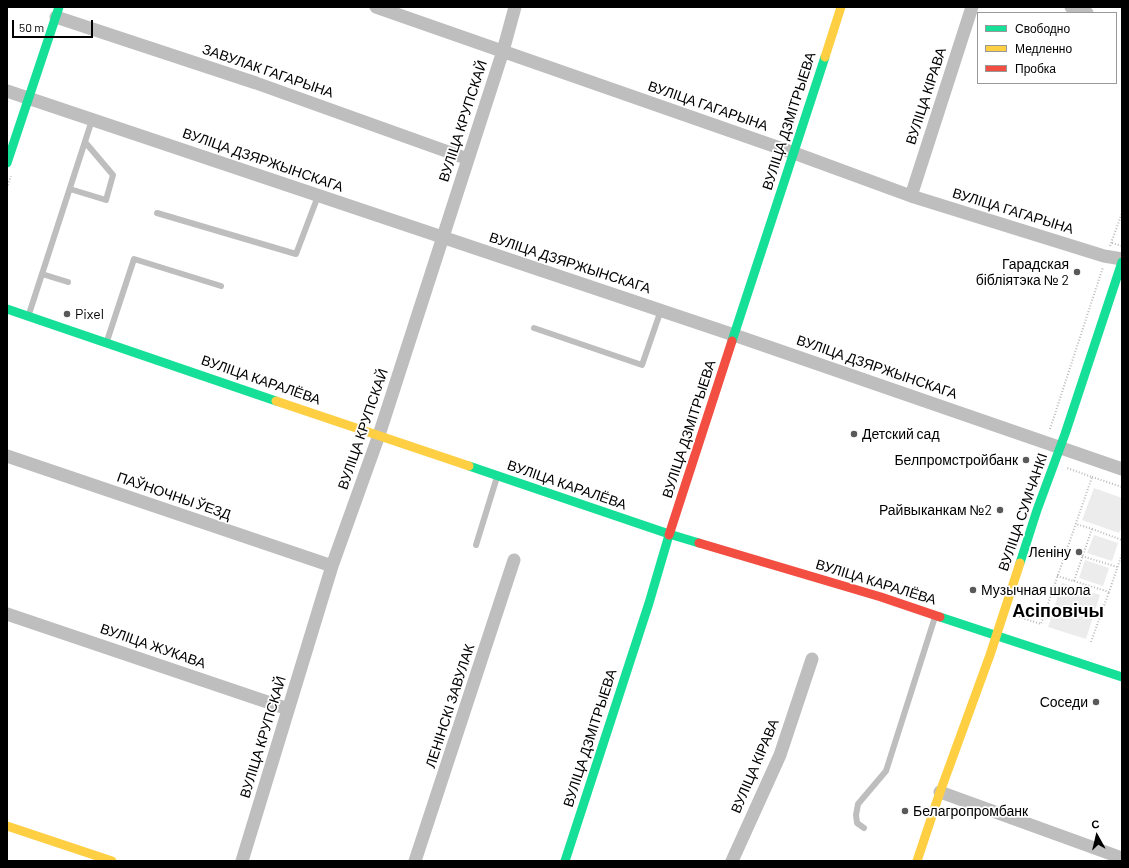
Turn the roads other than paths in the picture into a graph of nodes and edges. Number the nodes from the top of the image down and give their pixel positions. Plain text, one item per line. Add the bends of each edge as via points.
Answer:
1 (376, 7) edge
2 (515, 7) edge
3 (841, 7) edge
4 (972, 7) edge
5 (1071, 7) edge
6 (58, 12) edge
7 (1084, 12) edge
8 (503, 51) junction
9 (7, 92) edge
10 (28, 98) junction
11 (92, 120) junction
12 (85, 142) junction
13 (794, 153) junction
14 (468, 158) junction
15 (7, 163) edge
16 (70, 189) junction
17 (318, 196) junction
18 (911, 196) junction
19 (157, 213) dead end
20 (443, 238) junction
21 (1122, 258) edge
22 (1122, 262) edge
23 (42, 274) junction
24 (68, 282) dead end
25 (221, 286) dead end
26 (7, 309) edge
27 (660, 310) junction
28 (28, 316) junction
29 (534, 328) dead end
30 (734, 335) junction
31 (107, 343) junction
32 (379, 435) junction
33 (1060, 448) junction
34 (7, 456) edge
35 (1122, 469) edge
36 (497, 476) junction
37 (669, 534) junction
38 (476, 545) dead end
39 (514, 560) dead end
40 (332, 566) junction
41 (7, 614) edge
42 (936, 615) junction
43 (996, 635) junction
44 (812, 659) dead end
45 (1122, 676) edge
46 (288, 709) junction
47 (940, 792) junction
48 (7, 826) edge
49 (864, 828) dead end
50 (1122, 858) edge
51 (112, 861) edge
52 (242, 861) edge
53 (415, 861) edge
54 (565, 861) edge
55 (732, 861) edge
56 (917, 861) edge

1 - 8 street, ВУЛІЦА ГАГАРЫНА
2 - 8 street, ВУЛІЦА КРУПСКАЙ
3 - 13 street, ВУЛІЦА ДЗМІТРЫЕВА
4 - 18 street, ВУЛІЦА КІРАВА
5 - 7 street
6 - 10 street
6 - 14 street, ЗАВУЛАК ГАГАРЫНА
8 - 13 street, ВУЛІЦА ГАГАРЫНА
8 - 14 street, ВУЛІЦА КРУПСКАЙ
9 - 10 street, ВУЛІЦА ДЗЯРЖЫНСКАГА
10 - 11 street, ВУЛІЦА ДЗЯРЖЫНСКАГА
10 - 15 street
11 - 12 lane
11 - 17 street, ВУЛІЦА ДЗЯРЖЫНСКАГА
12 - 16 lane
12 - 16 lane via 113,175 106,200
13 - 18 street, ВУЛІЦА ГАГАРЫНА
13 - 30 street, ВУЛІЦА ДЗМІТРЫЕВА
14 - 20 street, ВУЛІЦА КРУПСКАЙ
16 - 23 lane
17 - 19 lane via 296,254
17 - 20 street, ВУЛІЦА ДЗЯРЖЫНСКАГА
18 - 21 street, ВУЛІЦА ГАГАРЫНА via 1104,256
20 - 27 street, ВУЛІЦА ДЗЯРЖЫНСКАГА
20 - 32 street, ВУЛІЦА КРУПСКАЙ
22 - 33 street, ВУЛІЦА СУМЧАНКІ
23 - 24 lane
23 - 28 lane
25 - 31 lane via 134,259
26 - 28 street, ВУЛІЦА КАРАЛЁВА
27 - 29 lane via 642,365
27 - 30 street, ВУЛІЦА ДЗЯРЖЫНСКАГА
28 - 31 street, ВУЛІЦА КАРАЛЁВА
30 - 33 street, ВУЛІЦА ДЗЯРЖЫНСКАГА
30 - 37 street, ВУЛІЦА ДЗМІТРЫЕВА
31 - 32 street, ВУЛІЦА КАРАЛЁВА
32 - 36 street, ВУЛІЦА КАРАЛЁВА
32 - 40 street, ВУЛІЦА КРУПСКАЙ
33 - 35 street, ВУЛІЦА ДЗЯРЖЫНСКАГА
33 - 43 street, ВУЛІЦА СУМЧАНКІ
34 - 40 street, ПАЎНОЧНЫ ЎЕЗД
36 - 37 street, ВУЛІЦА КАРАЛЁВА
36 - 38 lane
37 - 42 street, ВУЛІЦА КАРАЛЁВА
37 - 54 street, ВУЛІЦА ДЗМІТРЫЕВА
39 - 53 street, ЛЕНІНСКІ ЗАВУЛАК
40 - 46 street, ВУЛІЦА КРУПСКАЙ
41 - 46 street, ВУЛІЦА ЖУКАВА
42 - 43 street, ВУЛІЦА КАРАЛЁВА
42 - 49 lane via 886,771 858,804 857,823
43 - 45 street, ВУЛІЦА КАРАЛЁВА
43 - 47 street, ВУЛІЦА СУМЧАНКІ
44 - 55 street, ВУЛІЦА КІРАВА via 780,755
46 - 52 street, ВУЛІЦА КРУПСКАЙ
47 - 50 street
47 - 56 street, ВУЛІЦА СУМЧАНКІ
48 - 51 street

